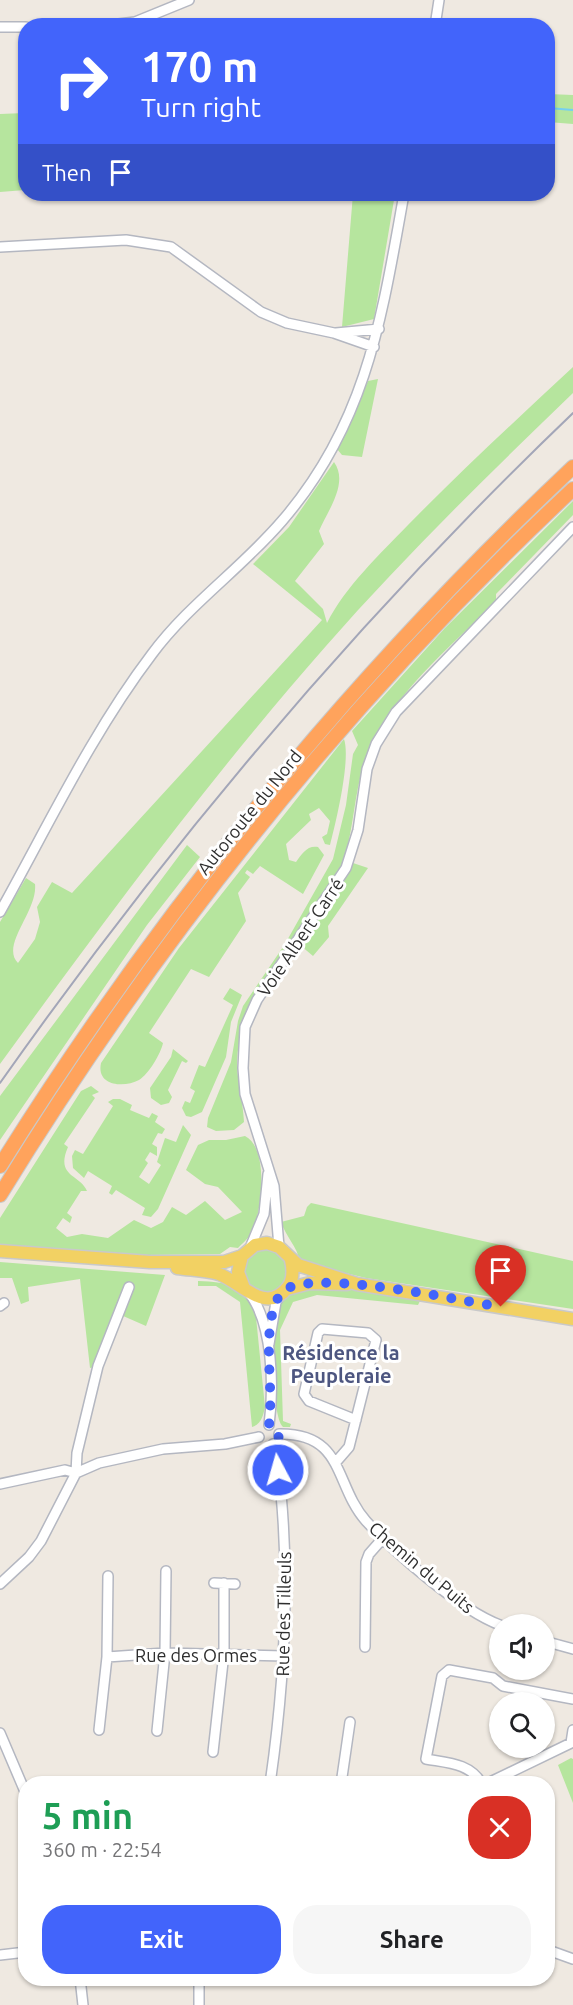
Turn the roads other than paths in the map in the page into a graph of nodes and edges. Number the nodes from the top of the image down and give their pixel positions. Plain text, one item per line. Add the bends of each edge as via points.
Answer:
1 (189, 0) edge
2 (439, 0) edge
3 (145, 18) edge
4 (436, 18) edge
5 (0, 27) edge
6 (18, 27) edge
7 (403, 201) edge
8 (0, 247) edge
9 (379, 329) junction
10 (334, 333) junction
11 (374, 347) junction
12 (573, 467) edge
13 (573, 489) edge
14 (573, 527) edge
15 (0, 912) edge
16 (0, 1166) edge
17 (268, 1171) junction
18 (0, 1195) edge
19 (279, 1247) junction
20 (0, 1251) edge
21 (246, 1252) junction
22 (291, 1260) junction
23 (150, 1262) junction
24 (357, 1284) junction
25 (129, 1287) dead end
26 (246, 1291) junction
27 (284, 1291) junction
28 (573, 1319) edge
29 (268, 1346) junction
30 (356, 1420) junction
31 (269, 1425) junction
32 (279, 1434) junction
33 (260, 1437) junction
34 (273, 1444) junction
35 (336, 1462) junction
36 (76, 1473) junction
37 (0, 1484) edge
38 (384, 1537) junction
39 (166, 1571) dead end
40 (108, 1576) dead end
41 (213, 1583) dead end
42 (224, 1583) junction
43 (0, 1584) edge
44 (235, 1584) dead end
45 (489, 1619) edge
46 (555, 1644) edge
47 (365, 1647) dead end
48 (573, 1649) edge
49 (165, 1653) junction
50 (224, 1653) junction
51 (284, 1656) junction
52 (107, 1657) junction
53 (573, 1699) edge
54 (350, 1722) dead end
55 (99, 1730) dead end
56 (573, 1730) edge
57 (157, 1731) dead end
58 (0, 1733) edge
59 (213, 1752) dead end
60 (4, 1753) edge
61 (271, 1776) edge
62 (342, 1776) edge
63 (478, 1776) edge
64 (501, 1776) edge
65 (18, 1779) edge
66 (18, 1953) edge
67 (555, 1953) edge
68 (0, 1954) edge
69 (573, 1959) edge
70 (81, 1986) edge
71 (199, 1986) edge
72 (83, 2005) edge
73 (199, 2005) edge

1 - 3 street
2 - 4 street
5 - 6 street
7 - 9 street
8 - 10 street via 126,240 171,247 261,312 287,323
9 - 10 street
9 - 11 street
10 - 11 street
11 - 15 street via 354,404 324,464 284,520 167,635 129,684
12 - 16 highway, Autoroute du Nord via 400,640 267,793 117,988
13 - 18 highway, Autoroute du Nord via 410,653 271,812 134,991
14 - 17 street, Voie Albert Carré via 402,703 376,744 346,868 257,1000 245,1027 245,1094
17 - 19 street, Voie Albert Carré via 276,1199
17 - 21 street, Voie Albert Carré via 264,1214
19 - 21 main road via 261,1244
19 - 22 main road
20 - 23 main road
21 - 23 main road via 224,1262
21 - 26 main road via 238,1272
22 - 24 main road via 309,1270
22 - 27 main road via 292,1278
23 - 26 main road via 215,1273
24 - 27 main road via 310,1283
24 - 28 main road
25 - 36 street via 98,1365 77,1453
26 - 27 main road via 266,1299
26 - 29 street via 257,1304
27 - 29 street via 276,1302
29 - 31 street via 272,1405
30 - 30 street via 376,1340 368,1333 322,1329 304,1394 309,1401
30 - 35 street via 347,1452
31 - 32 street
31 - 33 street via 260,1430
32 - 34 street
32 - 35 street, Chemin du Puits via 305,1436
33 - 34 street
33 - 36 street via 163,1449 99,1463
34 - 51 street, Rue des Tilleuls via 285,1538
35 - 38 street, Chemin du Puits via 356,1506
36 - 37 street via 65,1470
36 - 43 street via 41,1541
38 - 45 street, Chemin du Puits via 456,1600
38 - 47 street via 366,1562
39 - 49 street
40 - 52 street
41 - 42 street
42 - 44 street
42 - 50 street
46 - 48 street
49 - 50 street, Rue des Ormes
49 - 52 street, Rue des Ormes
49 - 57 street
50 - 51 street, Rue des Ormes
50 - 59 street
51 - 61 street, Rue des Tilleuls
52 - 55 street
53 - 63 street via 503,1686 493,1678 449,1670 442,1676 426,1759 469,1768
54 - 62 street
56 - 64 street via 571,1743
58 - 60 street
60 - 65 street
66 - 68 street
67 - 69 street
70 - 72 street
71 - 73 street

